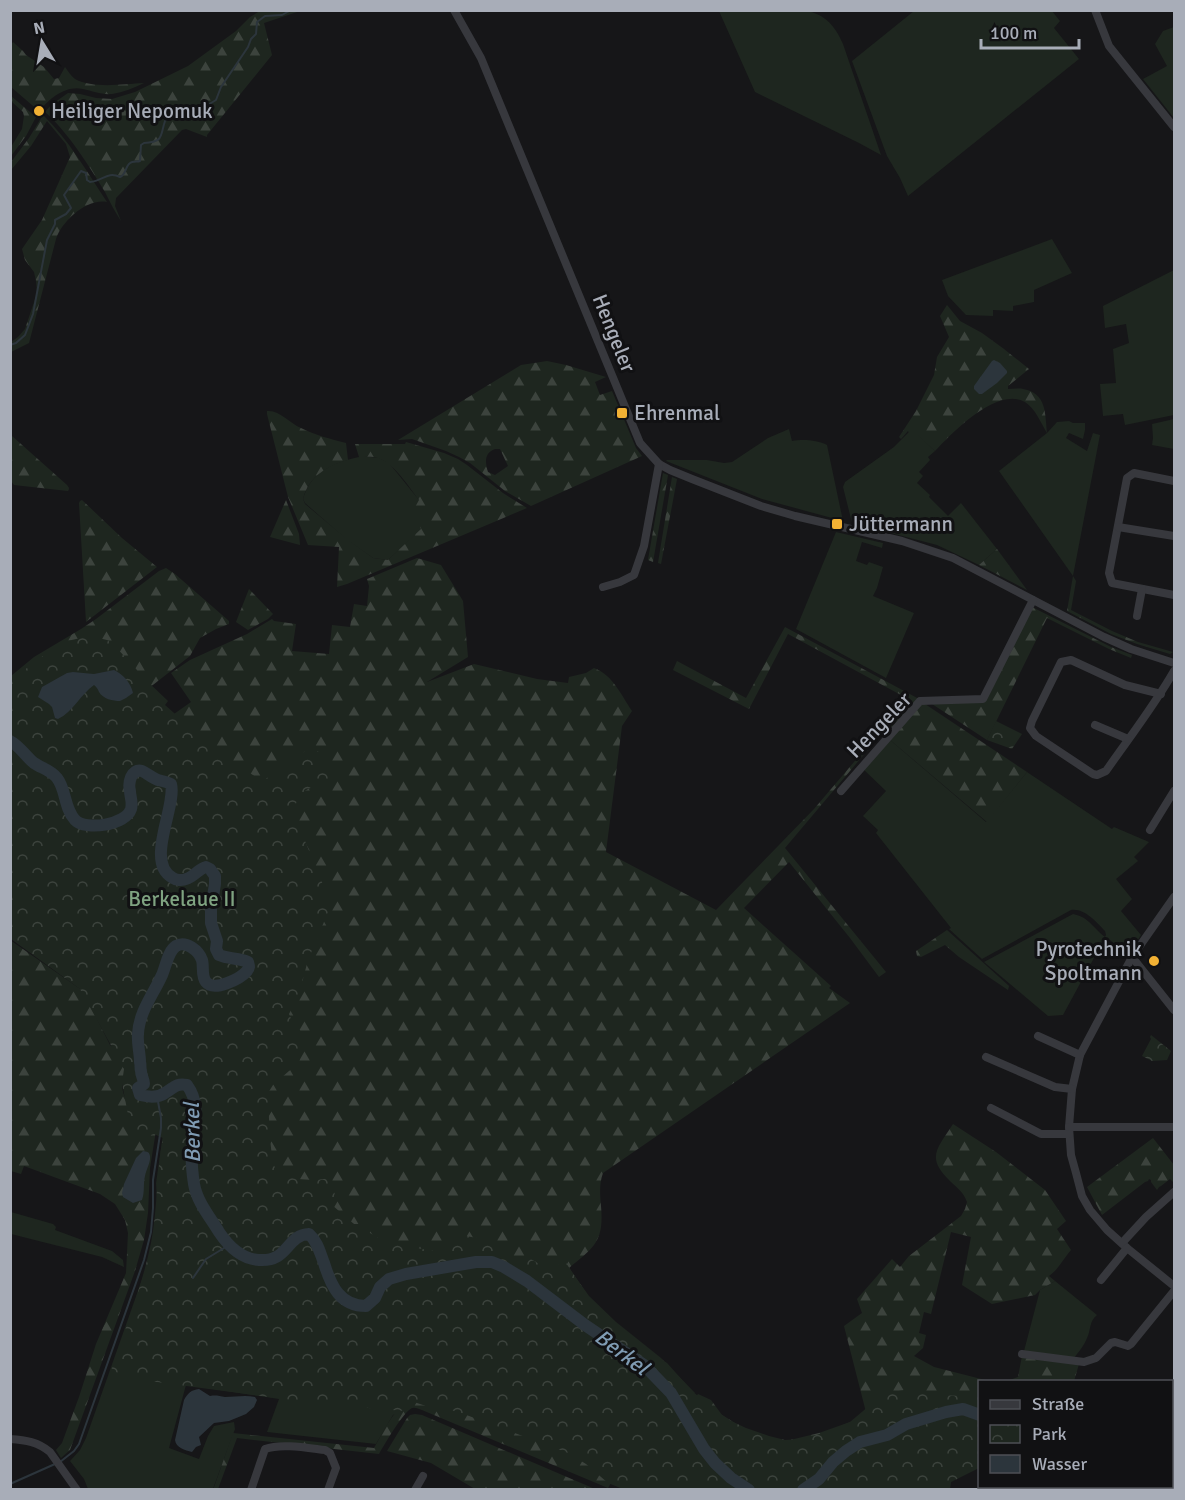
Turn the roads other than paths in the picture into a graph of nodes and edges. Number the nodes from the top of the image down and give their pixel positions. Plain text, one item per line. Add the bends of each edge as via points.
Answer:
1 (454, 10) edge
2 (1095, 10) edge
3 (1174, 127) edge
4 (659, 464) junction
5 (1174, 481) edge
6 (1118, 527) junction
7 (1174, 537) edge
8 (603, 587) dead end
9 (1142, 589) junction
10 (1174, 595) edge
11 (1033, 600) junction
12 (1137, 616) dead end
13 (1174, 663) edge
14 (1174, 671) edge
15 (1161, 694) junction
16 (1095, 725) dead end
17 (1128, 740) junction
18 (841, 791) dead end
19 (1174, 791) edge
20 (1150, 830) dead end
21 (1174, 897) edge
22 (1132, 957) junction
23 (1174, 1010) edge
24 (1038, 1036) dead end
25 (1080, 1055) junction
26 (986, 1057) dead end
27 (1072, 1089) junction
28 (991, 1108) dead end
29 (1174, 1127) edge
30 (1069, 1130) junction
31 (1174, 1192) edge
32 (1125, 1246) junction
33 (1174, 1272) edge
34 (1167, 1279) junction
35 (1101, 1280) dead end
36 (1174, 1286) edge
37 (1174, 1292) edge
38 (1022, 1354) dead end
39 (10, 1439) edge
40 (423, 1476) dead end
41 (77, 1490) edge
42 (251, 1490) edge
43 (328, 1490) edge
44 (416, 1490) edge

1 - 4 street, Hengeler via 481,58 640,443
2 - 3 street via 1109,46
4 - 8 street via 644,546 634,575
4 - 11 street, Hengeler via 761,506 902,541 953,558
5 - 6 street via 1134,473 1127,478
6 - 7 street
6 - 9 street via 1109,573 1112,583
9 - 10 street
9 - 12 street
11 - 13 street, Hengeler via 1104,637
11 - 18 street, Hengeler via 983,699 920,701
14 - 15 street
15 - 17 street
15 - 17 street via 1125,684 1071,660 1061,662 1032,721 1030,728 1036,736 1097,775 1106,771
16 - 17 street
19 - 20 street
21 - 22 street
22 - 23 street
22 - 25 street
24 - 25 street
25 - 27 street
26 - 27 street via 1055,1087
27 - 30 street
28 - 30 street via 1041,1134
29 - 30 street
30 - 32 street via 1082,1196 1097,1219
31 - 32 street via 1146,1217
32 - 34 street
32 - 35 street
33 - 34 street
34 - 36 street
37 - 38 street via 1128,1346 1112,1343 1096,1358 1084,1362
39 - 41 street via 44,1447
40 - 44 street
42 - 43 street via 265,1449 282,1446 330,1453 336,1467

